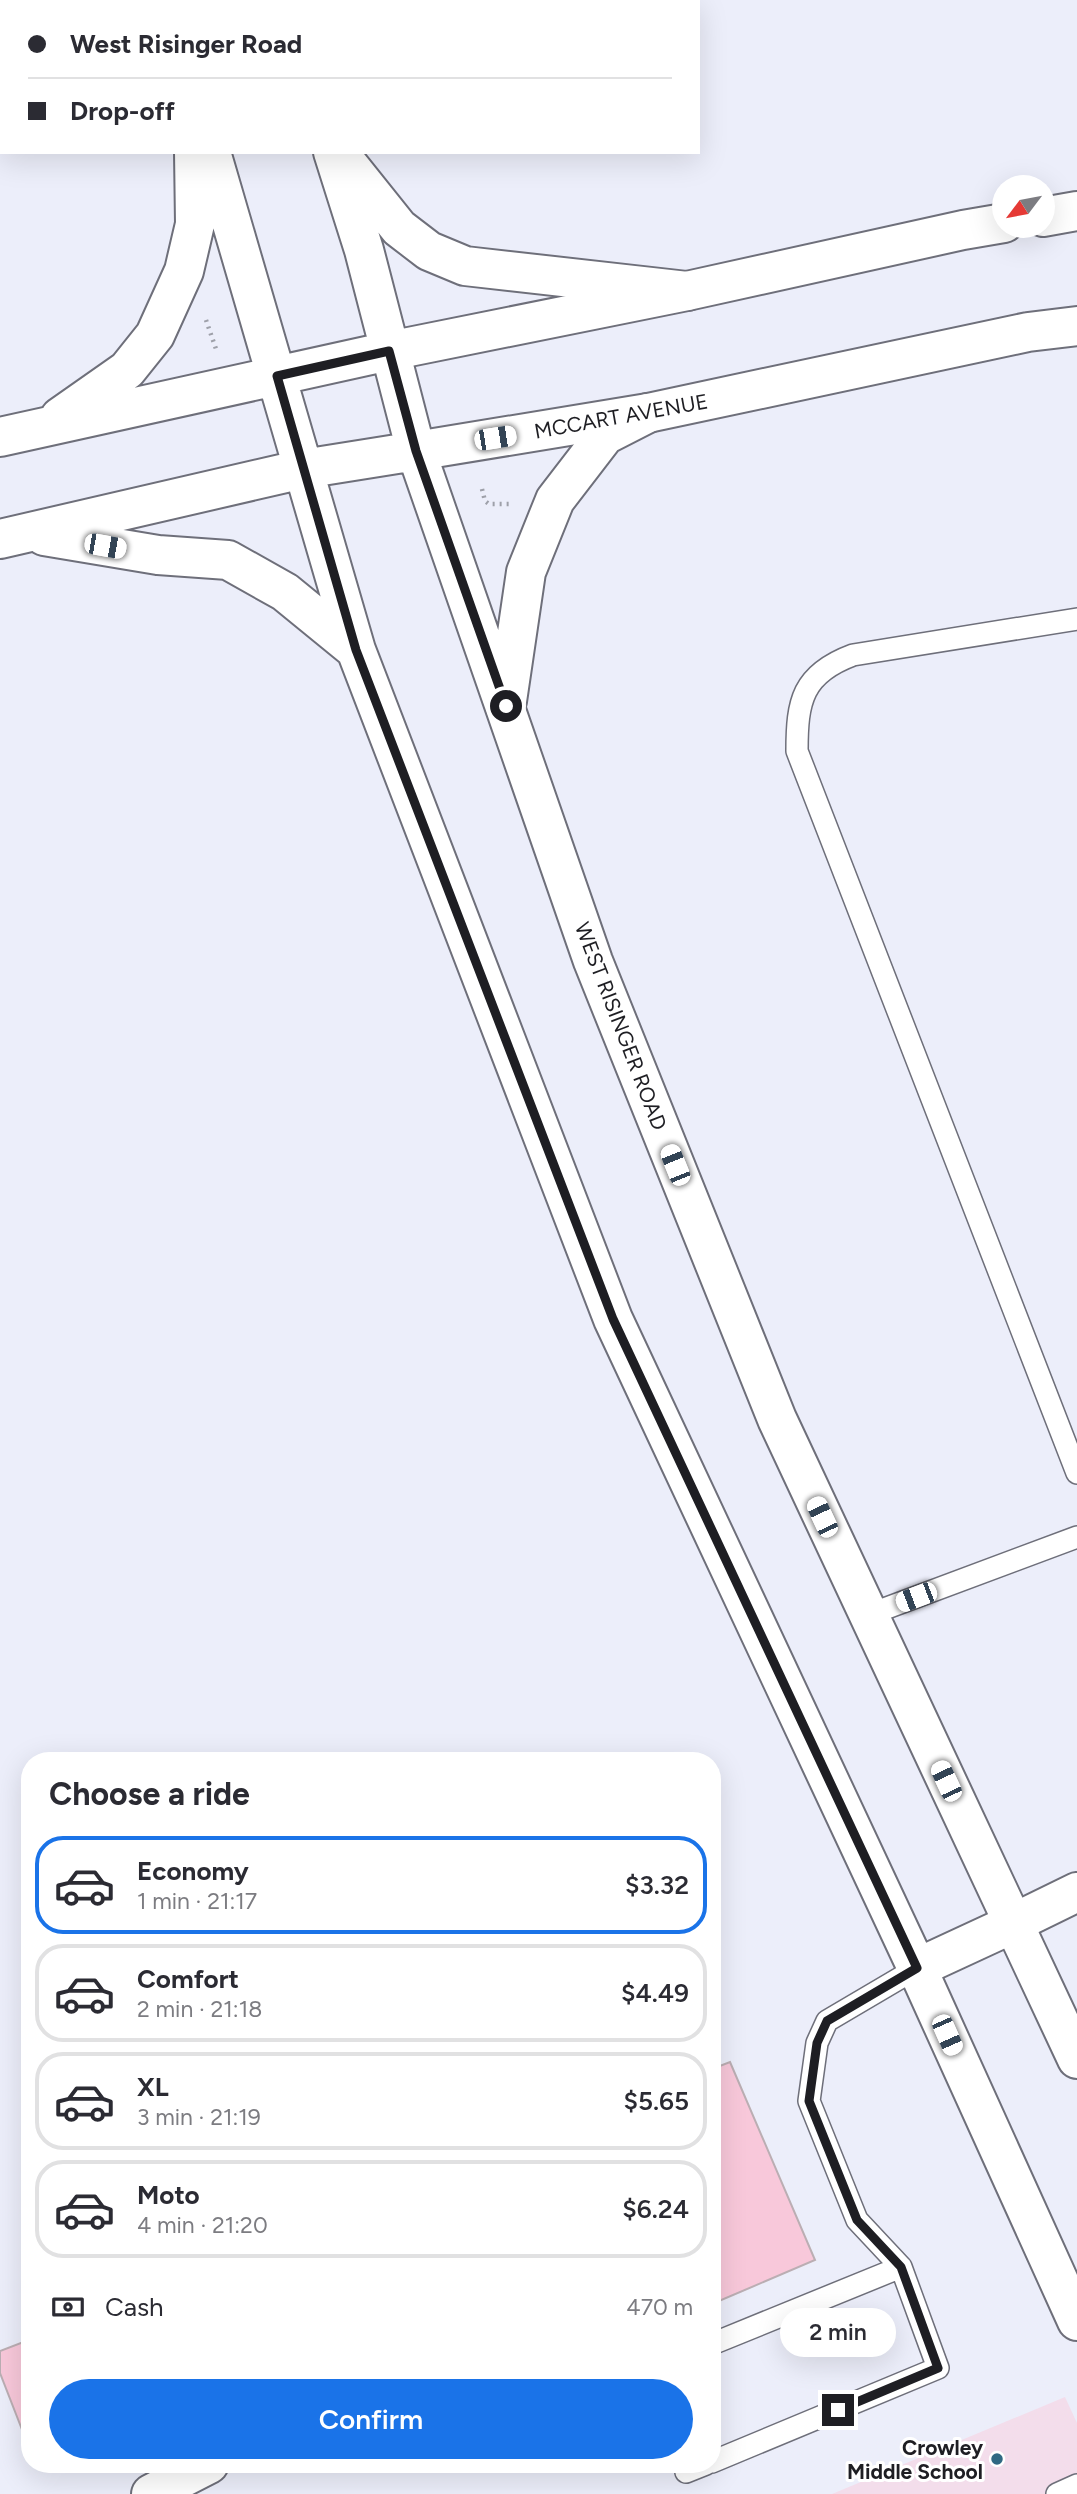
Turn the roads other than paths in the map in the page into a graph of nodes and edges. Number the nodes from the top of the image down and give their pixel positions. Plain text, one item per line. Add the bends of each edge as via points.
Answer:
1 (194, 154) edge
2 (212, 154) edge
3 (337, 154) edge
4 (338, 154) edge
5 (1077, 211) edge
6 (1055, 215) edge
7 (992, 225) edge
8 (687, 291) junction
9 (1077, 326) edge
10 (389, 351) junction
11 (277, 376) junction
12 (648, 413) junction
13 (48, 426) junction
14 (0, 437) edge
15 (416, 451) junction
16 (303, 469) junction
17 (12, 536) edge
18 (1077, 619) edge
19 (356, 650) junction
20 (506, 706) junction
21 (1077, 1472) edge
22 (1077, 1536) edge
23 (868, 1615) junction
24 (1077, 1892) edge
25 (1012, 1924) junction
26 (917, 1968) junction
27 (1077, 2059) edge
28 (901, 2267) junction
29 (1077, 2320) edge
30 (721, 2340) edge
31 (721, 2458) edge
32 (192, 2473) edge
33 (1077, 2485) edge
34 (151, 2494) edge
35 (1057, 2494) edge

1 - 13 main road via 195,224 184,271 155,335 127,370
2 - 11 main road
3 - 10 main road, WEST RISINGER ROAD
4 - 8 main road via 399,228 429,251 465,266
5 - 6 main road
7 - 8 main road
8 - 10 main road
9 - 12 main road, MCCART AVENUE via 1028,332
10 - 11 main road
10 - 15 main road, WEST RISINGER ROAD
11 - 13 main road
11 - 16 main road
12 - 15 main road, MCCART AVENUE
12 - 20 main road via 605,435 555,500 526,572
13 - 14 main road
15 - 16 main road, MCCART AVENUE
15 - 20 main road, WEST RISINGER ROAD
16 - 17 main road, MCCART AVENUE
16 - 19 main road
17 - 19 main road via 228,561 285,592
18 - 21 lane via 853,655 829,664 807,687 797,715 797,751
19 - 26 main road via 613,1319
20 - 23 main road, WEST RISINGER ROAD via 598,974 777,1419
22 - 23 lane
23 - 25 main road, WEST RISINGER ROAD
24 - 25 main road
25 - 26 main road
25 - 27 main road, WEST RISINGER ROAD
26 - 28 lane via 827,2021 817,2043 809,2101 857,2220
26 - 29 main road
28 - 30 lane
28 - 31 lane via 938,2368
32 - 34 main road
33 - 35 lane

